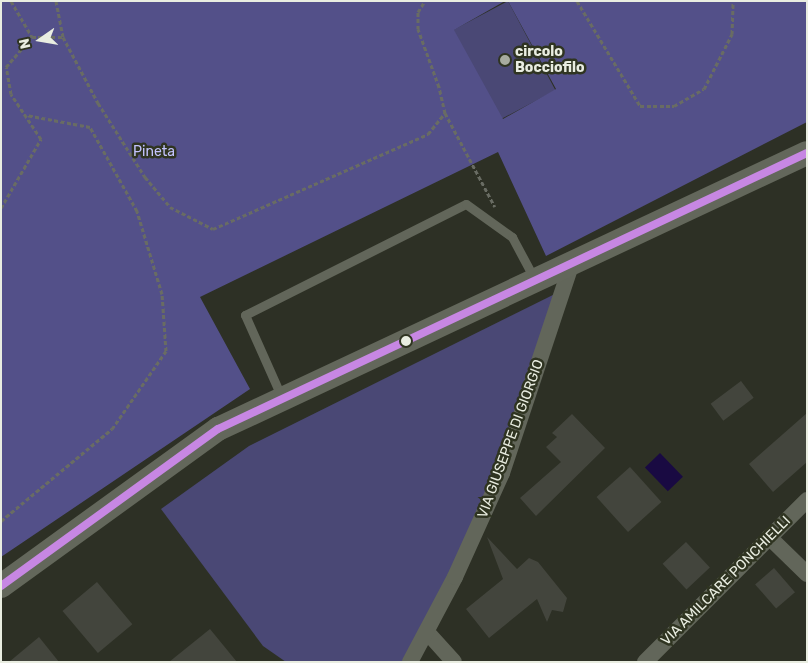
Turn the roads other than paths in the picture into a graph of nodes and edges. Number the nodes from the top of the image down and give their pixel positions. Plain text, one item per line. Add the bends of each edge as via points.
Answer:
1 (807, 153) edge
2 (572, 263) junction
3 (535, 280) junction
4 (282, 399) junction
5 (807, 500) edge
6 (769, 537) junction
7 (807, 574) edge
8 (1, 586) edge
9 (427, 632) junction
10 (410, 662) edge
11 (454, 662) edge
12 (645, 662) edge

1 - 2 street
2 - 3 street
2 - 9 street, VIA GIUSEPPE DI GIORGIO via 502,473
3 - 4 street
3 - 4 lane via 512,237 466,204 244,315
4 - 8 street via 218,429
5 - 6 street, VIA AMILCARE PONCHIELLI
6 - 7 street
6 - 12 street, VIA AMILCARE PONCHIELLI
9 - 10 street, VIA GIUSEPPE DI GIORGIO
9 - 11 street

